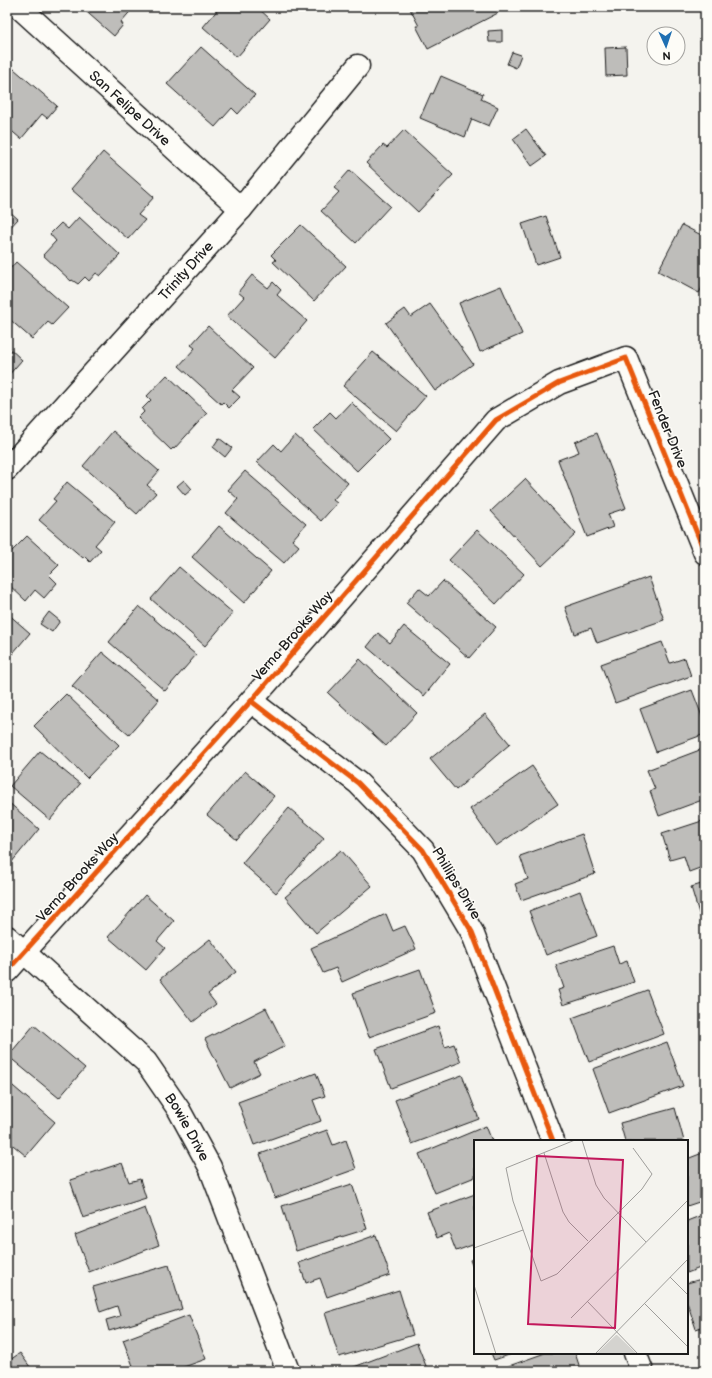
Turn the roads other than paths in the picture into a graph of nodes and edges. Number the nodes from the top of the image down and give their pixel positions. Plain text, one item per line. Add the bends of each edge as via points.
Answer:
1 (19, 7) edge
2 (358, 66) dead end
3 (240, 209) junction
4 (626, 358) joint
5 (7, 469) edge
6 (705, 553) edge
7 (251, 701) junction
8 (7, 937) edge
9 (24, 953) junction
10 (7, 971) edge
11 (553, 1140) edge
12 (635, 1354) edge
13 (288, 1371) edge
14 (642, 1371) edge

1 - 3 street, San Felipe Drive
2 - 3 street, Trinity Drive
3 - 5 street, Trinity Drive
4 - 6 street, Fender Drive
4 - 7 street, Verna Brooks Way via 559,383 496,420
7 - 9 street, Verna Brooks Way
7 - 11 street, Phillips Drive via 358,783 423,850 472,932
8 - 9 street, Bowie Drive
9 - 10 street, Verna Brooks Way
9 - 13 street, Bowie Drive via 146,1062 179,1110 210,1167
12 - 14 street

